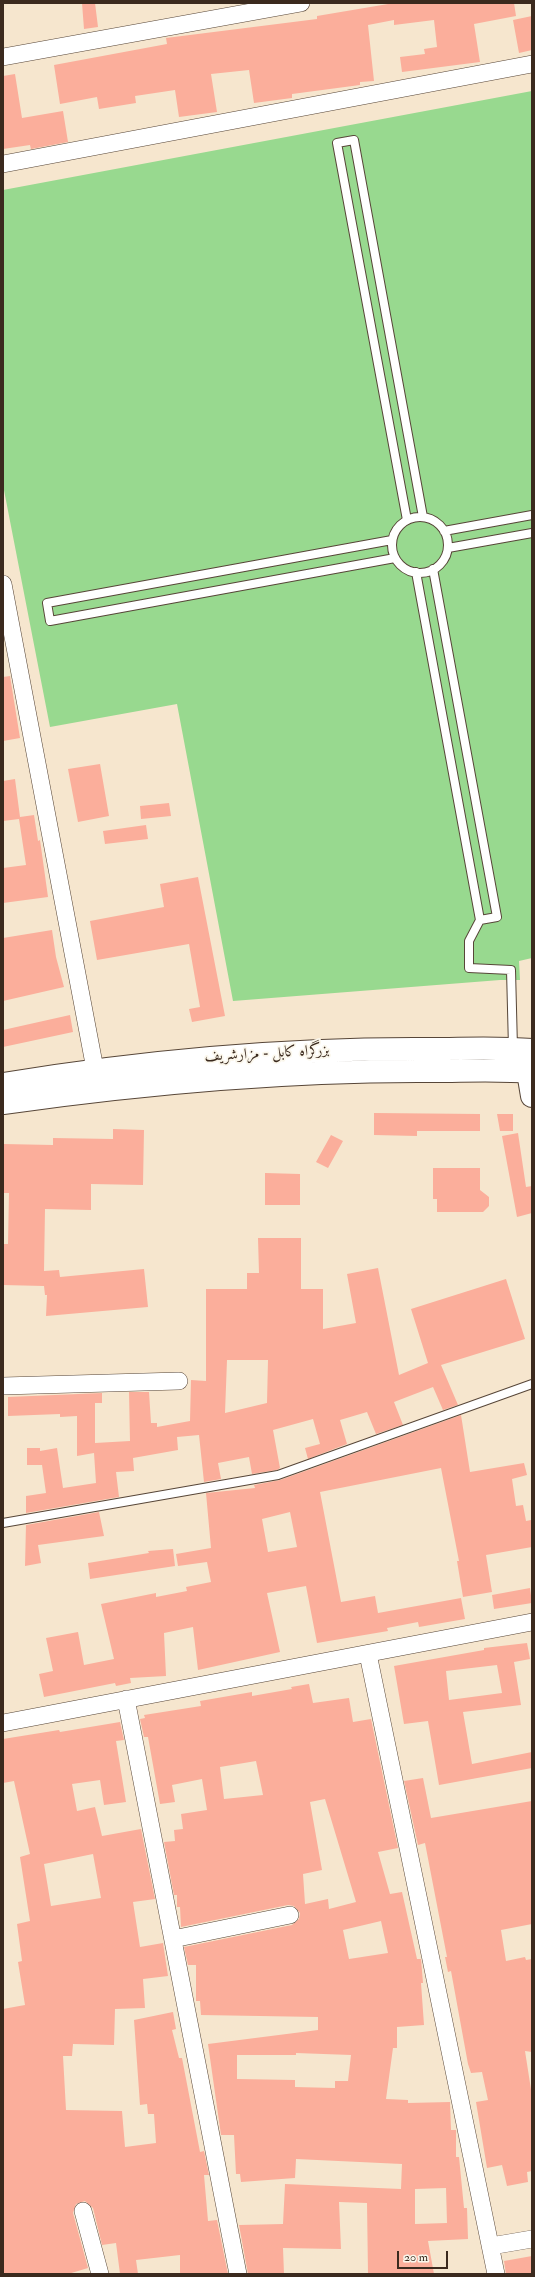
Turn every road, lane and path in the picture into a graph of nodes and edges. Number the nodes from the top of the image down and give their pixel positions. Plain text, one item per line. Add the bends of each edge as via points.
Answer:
1 (301, 3) edge
2 (3, 57) edge
3 (532, 64) edge
4 (3, 164) edge
5 (532, 515) edge
6 (424, 517) junction
7 (406, 520) junction
8 (444, 531) junction
9 (532, 533) edge
10 (392, 540) junction
11 (448, 548) junction
12 (395, 558) junction
13 (433, 569) junction
14 (416, 572) junction
15 (3, 584) edge
16 (480, 920) junction
17 (523, 1049) edge
18 (95, 1069) junction
19 (530, 1072) edge
20 (3, 1084) edge
21 (532, 1096) edge
22 (3, 1103) edge
23 (179, 1381) dead end
24 (532, 1384) edge
25 (3, 1386) edge
26 (3, 1523) edge
27 (532, 1622) edge
28 (368, 1654) junction
29 (126, 1700) junction
30 (3, 1723) edge
31 (290, 1915) dead end
32 (173, 1939) junction
33 (83, 2211) dead end
34 (532, 2239) edge
35 (491, 2246) junction
36 (100, 2274) edge
37 (238, 2274) edge
38 (496, 2274) edge

1 - 2 street
3 - 4 street
5 - 8 lane
6 - 7 lane
6 - 7 lane via 354,140 337,143
6 - 8 lane via 439,524
7 - 10 lane via 395,532
8 - 11 lane
9 - 11 lane
10 - 12 lane
10 - 12 lane via 47,603 50,621
11 - 13 lane via 445,557
12 - 14 lane via 408,570
13 - 14 lane
13 - 16 lane via 497,917
14 - 16 lane
15 - 18 street
16 - 17 lane via 469,941 470,968 511,970
17 - 18 main road, بزرگراه کابل - مزارشریف via 367,1048 208,1056
17 - 19 main road
18 - 20 main road, بزرگراه کابل - مزارشریف
19 - 21 main road
19 - 22 main road, بزرگراه کابل - مزارشریف via 371,1070 212,1078 99,1089
23 - 25 street
24 - 26 lane via 278,1474
27 - 28 street
28 - 29 street
28 - 35 street
29 - 30 street
29 - 32 street
31 - 32 street
32 - 37 street
33 - 36 street
34 - 35 street
35 - 38 street

